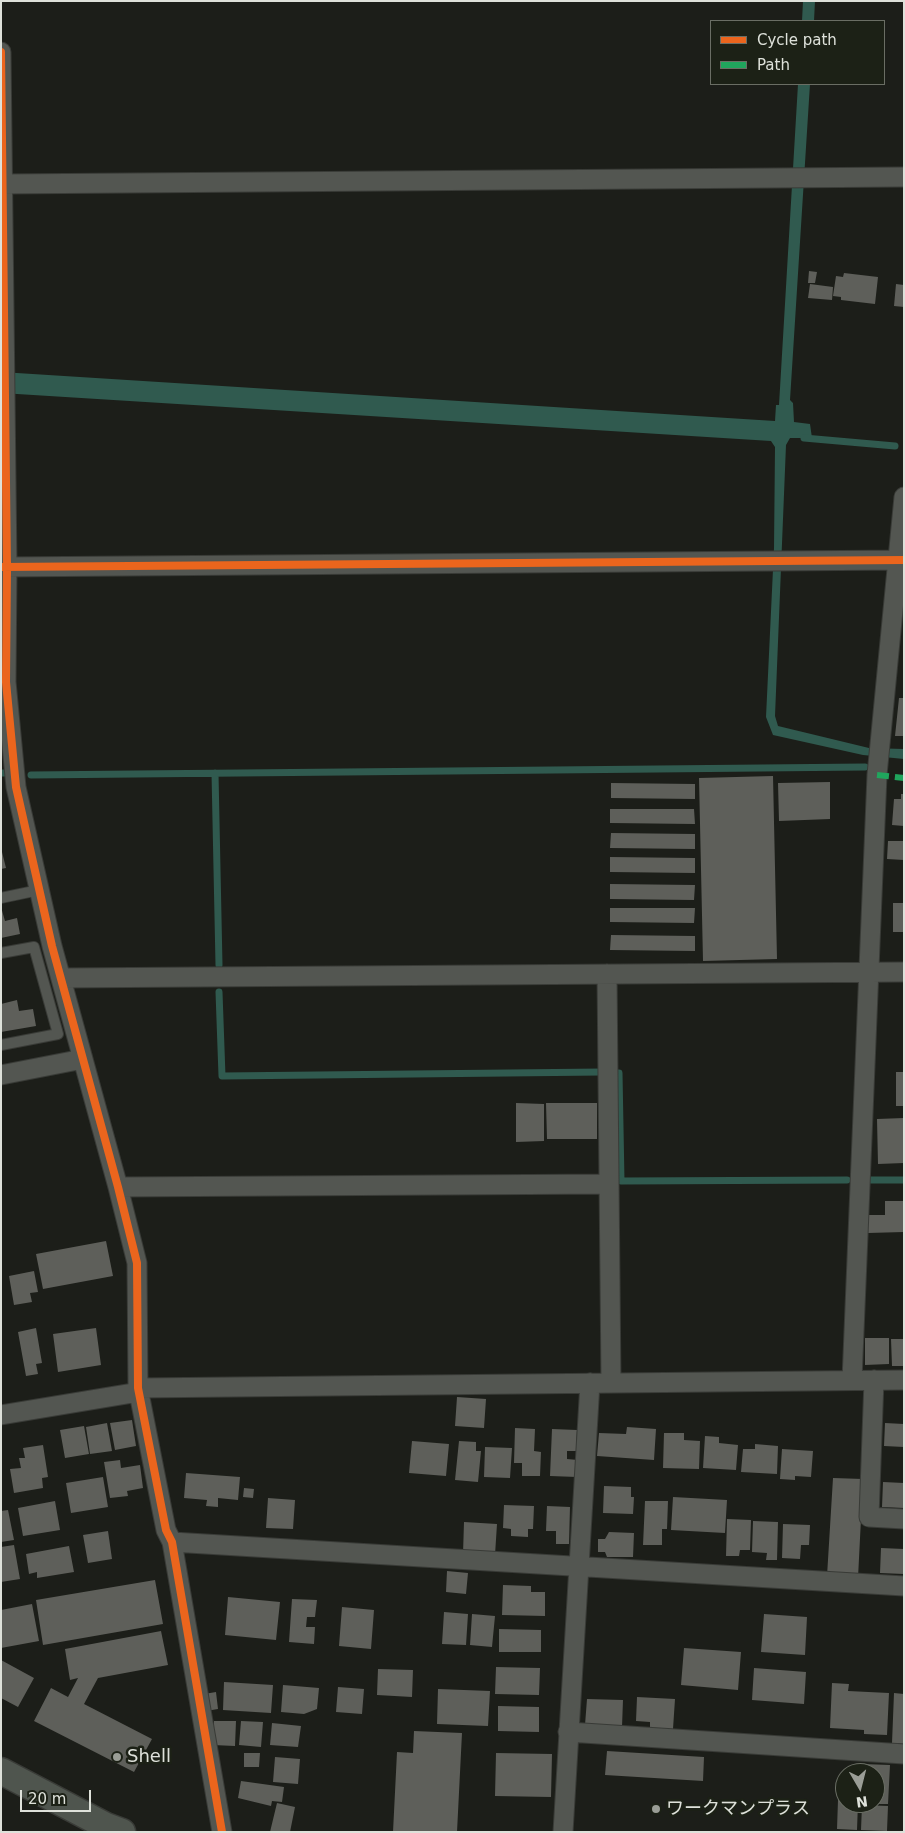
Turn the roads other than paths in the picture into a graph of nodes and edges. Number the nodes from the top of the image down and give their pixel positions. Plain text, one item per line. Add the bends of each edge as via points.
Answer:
1 (1, 52) edge
2 (904, 177) edge
3 (2, 184) edge
4 (904, 498) edge
5 (900, 560) edge
6 (4, 567) edge
7 (9, 788) edge
8 (39, 890) junction
9 (1, 898) edge
10 (1, 953) edge
11 (868, 972) junction
12 (904, 972) edge
13 (607, 974) junction
14 (61, 978) junction
15 (1, 1045) edge
16 (83, 1059) junction
17 (1, 1075) edge
18 (609, 1184) junction
19 (118, 1187) junction
20 (852, 1380) junction
21 (874, 1380) junction
22 (904, 1380) edge
23 (611, 1382) junction
24 (590, 1383) junction
25 (139, 1390) junction
26 (1, 1414) edge
27 (904, 1519) edge
28 (172, 1542) junction
29 (580, 1567) junction
30 (904, 1586) edge
31 (568, 1732) junction
32 (904, 1754) edge
33 (1, 1771) edge
34 (122, 1832) edge
35 (222, 1832) edge
36 (563, 1832) edge

1 - 3 street
2 - 3 street
3 - 6 street
4 - 5 street
5 - 6 street
5 - 11 street via 879,753
6 - 7 street
7 - 8 street
8 - 9 lane
8 - 14 street
10 - 15 lane via 34,947 58,1034
11 - 12 street
11 - 13 street
11 - 20 street
13 - 14 street
13 - 18 street
14 - 16 street
16 - 17 street
16 - 19 street
18 - 19 street
18 - 23 street
19 - 25 street via 137,1263
20 - 21 street
20 - 23 street
21 - 22 street
21 - 27 street via 869,1517
23 - 24 street
24 - 25 street
24 - 29 street
25 - 26 street
25 - 28 street via 166,1530
28 - 29 street
28 - 35 street
29 - 30 street
29 - 31 street
31 - 32 street
31 - 36 street
33 - 34 main road

